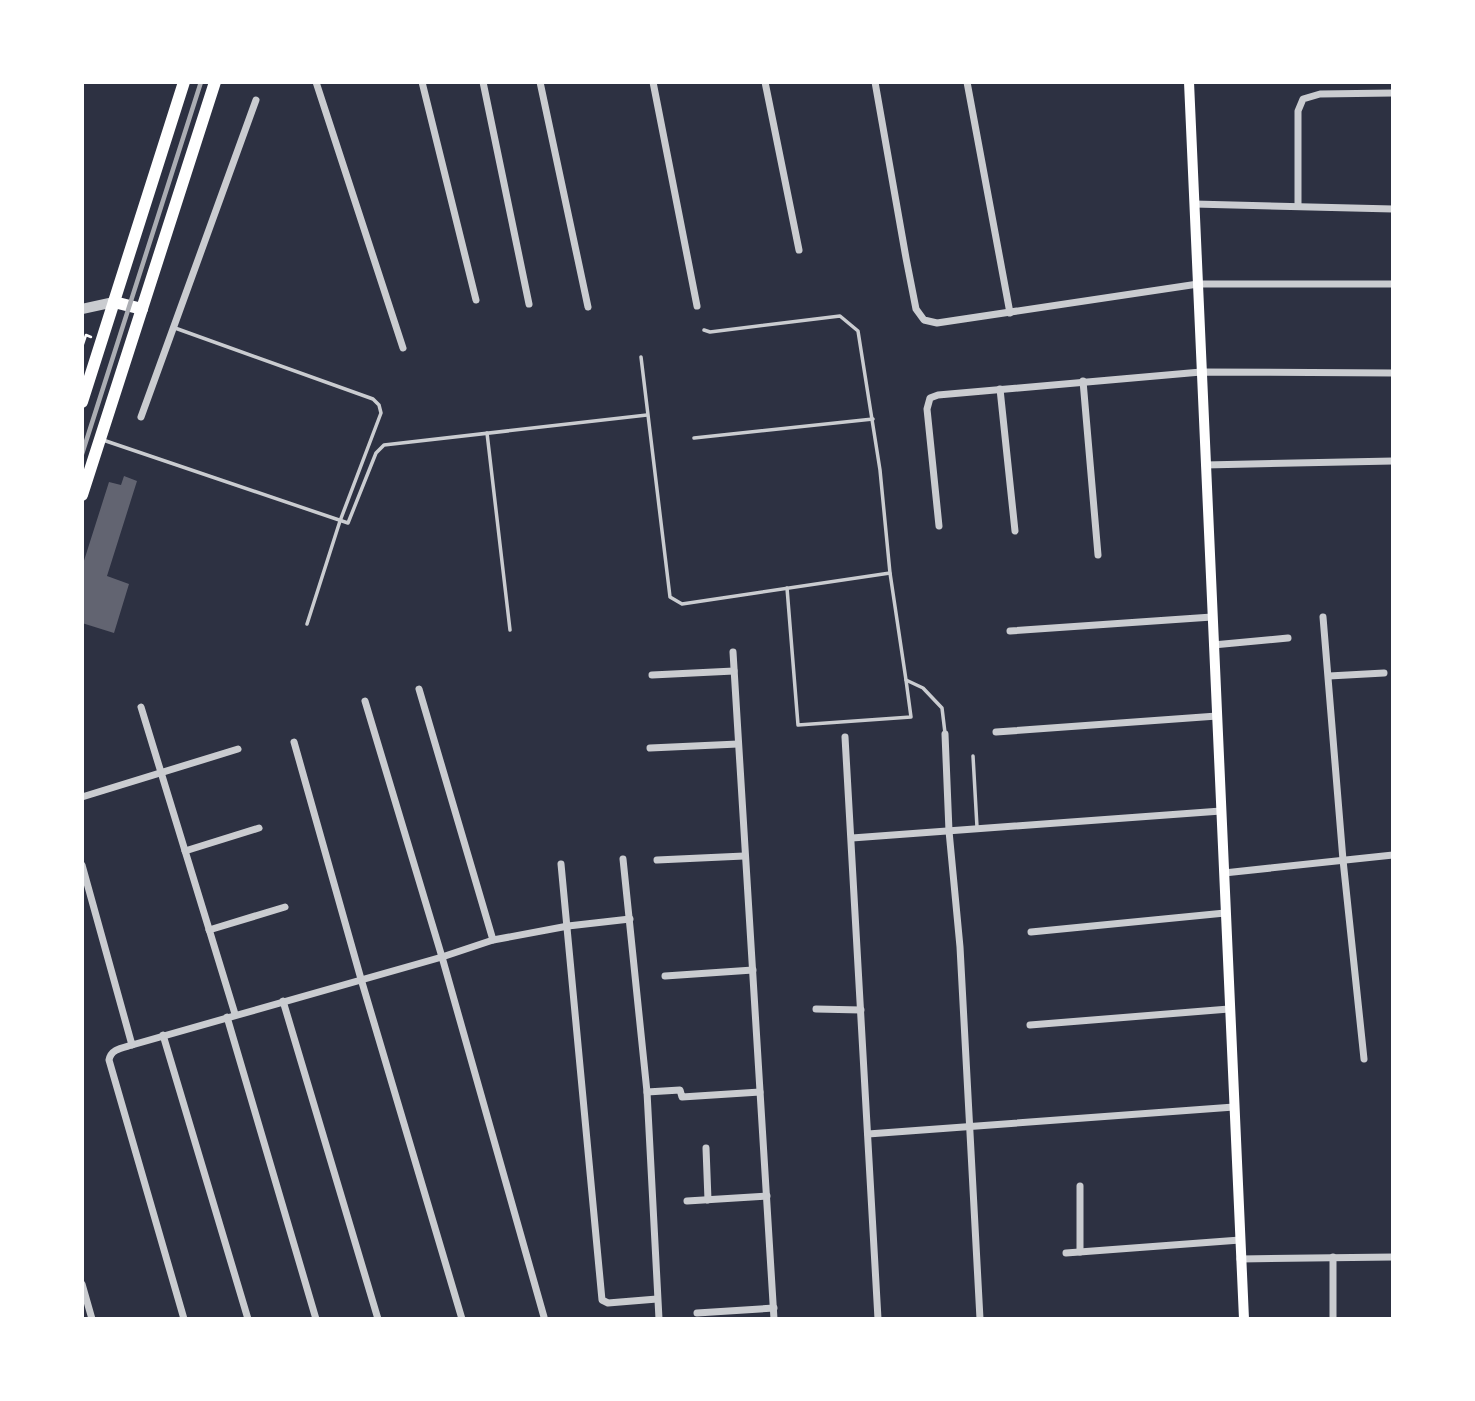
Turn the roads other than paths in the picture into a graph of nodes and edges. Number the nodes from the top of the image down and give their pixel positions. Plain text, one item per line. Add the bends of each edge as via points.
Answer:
1 (184, 82) edge
2 (215, 82) edge
3 (316, 82) edge
4 (422, 82) edge
5 (482, 82) edge
6 (540, 82) edge
7 (653, 82) edge
8 (765, 82) edge
9 (875, 82) edge
10 (967, 82) edge
11 (1189, 82) edge
12 (1393, 93) edge
13 (256, 100) dead end
14 (1194, 204) junction
15 (1298, 205) junction
16 (1393, 209) edge
17 (799, 250) dead end
18 (1198, 284) junction
19 (1393, 284) edge
20 (476, 300) dead end
21 (114, 302) junction
22 (529, 304) dead end
23 (697, 306) dead end
24 (588, 307) dead end
25 (82, 309) edge
26 (142, 309) junction
27 (1010, 313) junction
28 (175, 328) junction
29 (704, 330) dead end
30 (403, 348) dead end
31 (641, 357) dead end
32 (1201, 372) junction
33 (1393, 373) edge
34 (1083, 381) junction
35 (1000, 389) junction
36 (82, 402) edge
37 (647, 415) junction
38 (141, 417) dead end
39 (873, 419) junction
40 (487, 433) junction
41 (694, 438) dead end
42 (100, 440) junction
43 (1393, 461) edge
44 (1205, 465) junction
45 (82, 495) edge
46 (340, 521) junction
47 (939, 526) dead end
48 (1015, 531) dead end
49 (1098, 555) dead end
50 (890, 573) junction
51 (787, 588) junction
52 (1212, 617) junction
53 (1323, 617) dead end
54 (307, 624) dead end
55 (510, 630) dead end
56 (1010, 631) dead end
57 (1288, 638) dead end
58 (1213, 645) junction
59 (733, 652) dead end
60 (734, 671) junction
61 (1384, 673) dead end
62 (652, 675) dead end
63 (1329, 676) junction
64 (906, 678) junction
65 (419, 689) dead end
66 (365, 701) dead end
67 (141, 707) dead end
68 (1217, 716) junction
69 (996, 732) dead end
70 (945, 734) joint
71 (845, 737) dead end
72 (294, 742) dead end
73 (738, 744) junction
74 (650, 748) dead end
75 (238, 749) dead end
76 (973, 756) dead end
77 (160, 773) junction
78 (82, 797) edge
79 (1221, 811) junction
80 (259, 828) dead end
81 (978, 830) junction
82 (949, 831) junction
83 (852, 838) junction
84 (185, 851) junction
85 (1393, 855) edge
86 (744, 856) junction
87 (623, 859) dead end
88 (657, 860) dead end
89 (1343, 860) junction
90 (561, 864) dead end
91 (82, 865) edge
92 (1224, 873) junction
93 (285, 907) dead end
94 (1225, 913) junction
95 (630, 919) junction
96 (568, 926) junction
97 (209, 930) junction
98 (1031, 932) dead end
99 (493, 940) junction
100 (442, 957) junction
101 (753, 970) junction
102 (665, 976) dead end
103 (361, 979) junction
104 (283, 1001) junction
105 (816, 1009) dead end
106 (1230, 1009) junction
107 (861, 1010) junction
108 (231, 1016) junction
109 (1030, 1025) dead end
110 (163, 1035) junction
111 (132, 1045) junction
112 (1364, 1059) dead end
113 (760, 1092) junction
114 (647, 1093) junction
115 (1234, 1107) junction
116 (969, 1128) junction
117 (868, 1134) junction
118 (706, 1149) dead end
119 (1080, 1186) dead end
120 (767, 1196) junction
121 (708, 1200) junction
122 (687, 1201) dead end
123 (1240, 1240) junction
124 (1080, 1252) junction
125 (1066, 1253) dead end
126 (1333, 1257) junction
127 (1393, 1257) edge
128 (1240, 1259) junction
129 (82, 1284) edge
130 (657, 1299) junction
131 (774, 1308) junction
132 (697, 1313) dead end
133 (544, 1317) edge
134 (92, 1319) edge
135 (184, 1319) edge
136 (248, 1319) edge
137 (316, 1319) edge
138 (378, 1319) edge
139 (462, 1319) edge
140 (659, 1319) edge
141 (775, 1319) edge
142 (878, 1319) edge
143 (980, 1319) edge
144 (1244, 1319) edge
145 (1333, 1319) edge

1 - 21 main road
2 - 26 main road
3 - 30 street
4 - 20 street
5 - 22 street
6 - 24 street
7 - 23 street
8 - 17 street
9 - 27 street via 916,309 924,320 937,323
10 - 27 street
11 - 14 main road
12 - 15 street via 1320,94 1304,99 1298,111
13 - 28 street
14 - 15 street
14 - 18 main road
15 - 16 street
18 - 19 street
18 - 27 street
18 - 32 main road
21 - 25 street
21 - 26 main road
21 - 36 main road
26 - 42 main road
28 - 38 street
28 - 46 lane via 379,405 381,413
29 - 39 lane via 840,316 858,331
31 - 37 lane
32 - 33 street
32 - 34 street
32 - 44 main road
34 - 35 street
34 - 49 street
35 - 47 street via 930,398 927,409
35 - 48 street
37 - 40 lane
37 - 51 lane via 670,597 682,604
39 - 41 lane
39 - 50 lane
40 - 46 lane via 384,445 376,453 351,521
40 - 55 lane
42 - 45 main road
42 - 46 lane
43 - 44 street
44 - 52 main road
46 - 54 lane
50 - 51 lane
50 - 64 lane
51 - 64 lane via 798,725 911,718
52 - 56 street
52 - 58 main road
53 - 63 street
57 - 58 street
58 - 68 main road
59 - 60 street
60 - 62 street
60 - 73 street
61 - 63 street
63 - 89 street
64 - 70 lane via 942,708
65 - 99 street
66 - 100 street
67 - 77 street
68 - 69 street
68 - 79 main road
70 - 82 street
71 - 83 street
72 - 103 street
73 - 74 street
73 - 86 street
75 - 77 street
76 - 81 lane
77 - 78 street
77 - 84 street
79 - 81 street
79 - 92 main road
80 - 84 street
81 - 82 street
82 - 83 street
82 - 116 street
83 - 107 street
84 - 97 street
85 - 89 street
86 - 88 street
86 - 101 street
87 - 95 street
89 - 92 street
89 - 112 street
90 - 96 street
91 - 111 street
92 - 94 main road
93 - 97 street
94 - 98 street
94 - 106 main road
95 - 96 street
95 - 114 street
96 - 99 street
96 - 130 street via 602,1300
97 - 108 street
99 - 100 street
100 - 103 street
100 - 133 street
101 - 102 street
101 - 113 street
103 - 104 street
103 - 139 street
104 - 108 street
104 - 138 street
105 - 107 street
106 - 109 street
106 - 115 main road
107 - 117 street
108 - 110 street
108 - 137 street
110 - 111 street
110 - 136 street
111 - 135 street via 114,1050 109,1060
113 - 114 street via 682,1097 680,1090
113 - 120 street
114 - 130 street
115 - 116 street
115 - 123 main road
116 - 117 street
116 - 143 street
117 - 142 street
118 - 121 street
119 - 124 street
120 - 121 street
120 - 131 street
121 - 122 street
123 - 124 street
123 - 128 main road
124 - 125 street
126 - 127 street
126 - 128 street
126 - 145 street
128 - 144 main road
129 - 134 street
130 - 140 street
131 - 132 street
131 - 141 street

